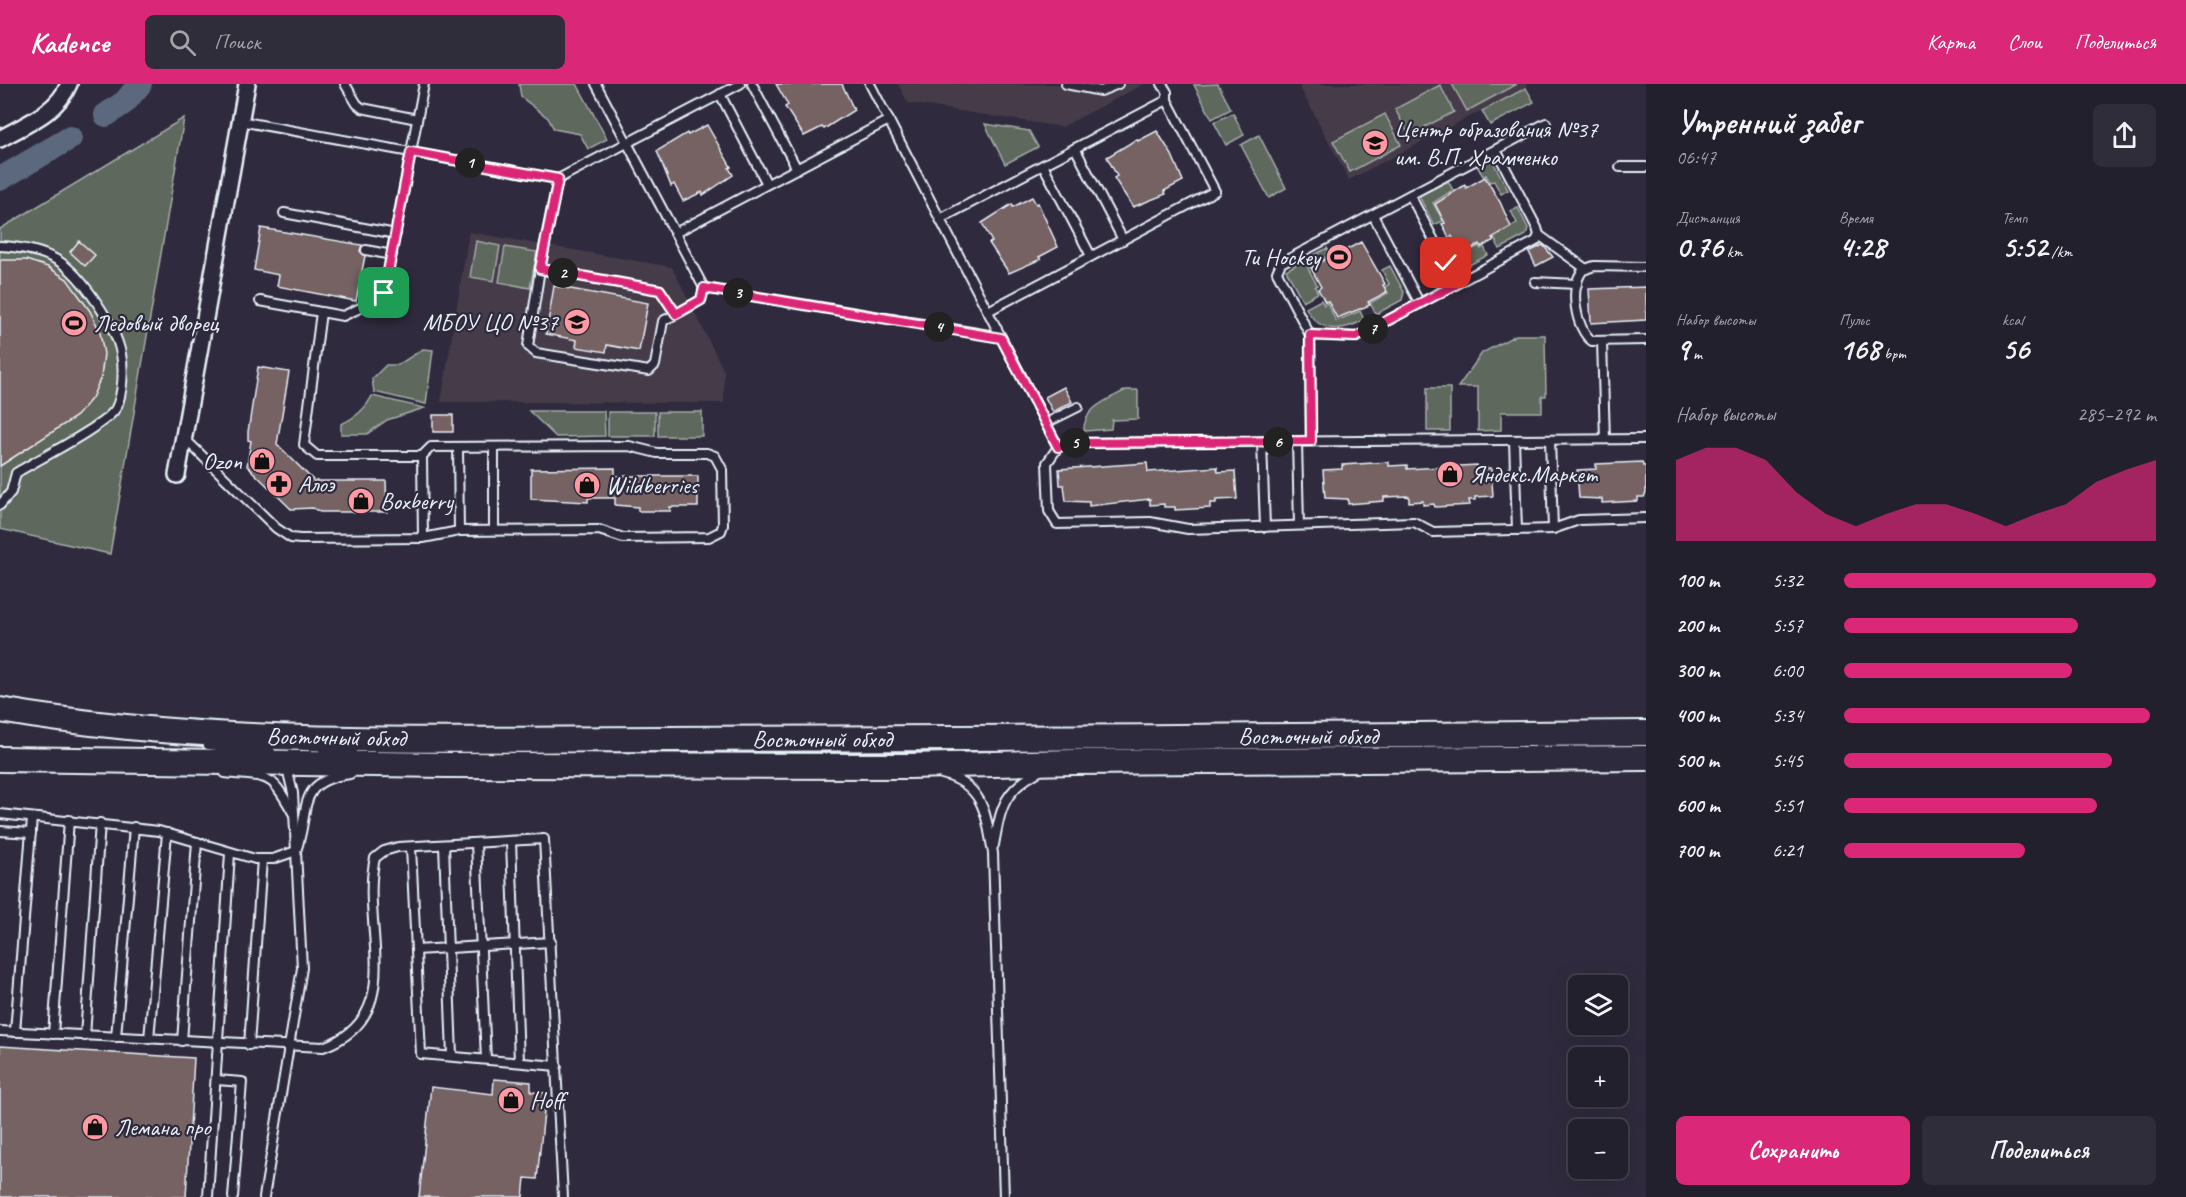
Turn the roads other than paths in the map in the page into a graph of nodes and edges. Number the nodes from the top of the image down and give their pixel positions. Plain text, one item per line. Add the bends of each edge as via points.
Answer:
1 (69, 84) edge
2 (247, 84) edge
3 (345, 84) edge
4 (424, 84) edge
5 (596, 84) edge
6 (740, 84) edge
7 (752, 84) edge
8 (870, 84) edge
9 (1066, 84) edge
10 (1118, 84) edge
11 (1162, 84) edge
12 (720, 94) junction
13 (1167, 100) junction
14 (417, 118) junction
15 (889, 120) junction
16 (240, 121) junction
17 (1546, 123) dead end
18 (0, 139) edge
19 (627, 143) junction
20 (1075, 148) junction
21 (1496, 150) junction
22 (411, 152) junction
23 (1043, 165) junction
24 (1620, 167) dead end
25 (1646, 167) edge
26 (797, 169) junction
27 (558, 179) junction
28 (767, 184) junction
29 (1410, 195) junction
30 (284, 213) dead end
31 (1373, 215) junction
32 (940, 219) junction
33 (675, 233) junction
34 (396, 234) junction
35 (1539, 235) junction
36 (1123, 240) junction
37 (0, 246) edge
38 (366, 250) dead end
39 (392, 255) junction
40 (1091, 256) junction
41 (1646, 267) edge
42 (540, 269) junction
43 (1586, 269) junction
44 (1535, 282) dead end
45 (1457, 284) junction
46 (1577, 285) junction
47 (704, 288) junction
48 (260, 301) dead end
49 (1420, 304) junction
50 (988, 311) junction
51 (321, 312) junction
52 (676, 314) junction
53 (1310, 335) junction
54 (1001, 338) junction
55 (1646, 340) edge
56 (1602, 342) junction
57 (1078, 407) dead end
58 (1046, 423) junction
59 (184, 438) junction
60 (1605, 439) junction
61 (1646, 439) edge
62 (1514, 440) junction
63 (1550, 440) junction
64 (1297, 441) junction
65 (1311, 441) junction
66 (1262, 442) junction
67 (458, 447) junction
68 (494, 447) junction
69 (1058, 447) junction
70 (422, 456) junction
71 (177, 475) dead end
72 (0, 505) edge
73 (1646, 518) edge
74 (1299, 525) junction
75 (1265, 526) junction
76 (1553, 529) junction
77 (494, 530) junction
78 (1517, 530) junction
79 (459, 531) junction
80 (423, 538) junction
81 (0, 710) edge
82 (145, 727) junction
83 (1646, 733) edge
84 (535, 739) junction
85 (184, 742) dead end
86 (196, 744) dead end
87 (365, 750) dead end
88 (471, 750) dead end
89 (1646, 758) edge
90 (0, 759) edge
91 (119, 761) junction
92 (1074, 762) junction
93 (447, 765) junction
94 (909, 766) junction
95 (293, 768) junction
96 (0, 814) edge
97 (294, 815) junction
98 (32, 818) junction
99 (69, 820) junction
100 (100, 823) junction
101 (134, 827) junction
102 (0, 831) edge
103 (31, 833) junction
104 (167, 833) junction
105 (511, 841) junction
106 (197, 842) junction
107 (476, 843) junction
108 (444, 845) junction
109 (411, 847) junction
110 (296, 851) junction
111 (230, 853) junction
112 (993, 853) junction
113 (262, 859) junction
114 (550, 942) junction
115 (515, 944) junction
116 (481, 946) junction
117 (448, 948) junction
118 (416, 950) junction
119 (0, 1031) edge
120 (15, 1032) junction
121 (53, 1034) junction
122 (85, 1036) junction
123 (116, 1037) junction
124 (149, 1039) junction
125 (182, 1041) junction
126 (219, 1043) junction
127 (249, 1045) junction
128 (290, 1047) junction
129 (452, 1056) junction
130 (486, 1059) junction
131 (519, 1062) junction
132 (557, 1066) junction
133 (217, 1080) junction
134 (208, 1197) edge
135 (233, 1197) edge
136 (264, 1197) edge
137 (562, 1197) edge
138 (1004, 1197) edge

1 - 18 street via 53,108
2 - 16 street
3 - 14 lane via 362,108
4 - 14 lane
5 - 19 lane
6 - 12 lane
7 - 26 lane
8 - 15 lane
9 - 10 lane via 1101,91
11 - 13 lane
12 - 19 lane
12 - 28 lane
13 - 20 lane
13 - 36 lane via 1215,191
14 - 22 lane
15 - 26 lane
15 - 32 lane
16 - 22 lane
16 - 59 street
17 - 21 lane
19 - 27 lane
19 - 33 lane
20 - 23 lane
20 - 36 lane
21 - 29 lane
21 - 35 lane
22 - 27 lane
22 - 34 lane
23 - 32 lane
23 - 40 lane
24 - 25 lane
26 - 28 lane
27 - 42 lane
28 - 33 lane
29 - 31 lane
29 - 45 lane
30 - 34 lane
31 - 49 lane
31 - 53 lane via 1281,263 1276,272
32 - 50 lane
33 - 47 lane
34 - 39 lane
35 - 43 lane
35 - 45 lane via 1529,246
36 - 40 lane
37 - 72 lane via 27,248 60,262 79,281 107,320 122,354 122,368 119,398 109,417 16,472 11,492
38 - 39 lane
39 - 51 lane via 387,287 381,297 348,315
40 - 50 lane
41 - 43 lane
42 - 52 lane via 660,290
42 - 52 lane via 528,341 531,351 536,353 649,371 655,365 663,321
43 - 46 lane via 1579,275
44 - 46 lane
45 - 49 lane
46 - 56 lane via 1576,316 1580,328 1592,341
47 - 52 lane via 701,300
47 - 54 lane
48 - 51 lane
49 - 53 lane via 1356,337
50 - 54 lane
51 - 70 lane via 304,445 317,456
53 - 65 lane
54 - 58 lane
55 - 56 lane
56 - 60 lane
57 - 58 lane
58 - 69 lane
59 - 71 street
59 - 80 lane via 291,538
60 - 61 lane
60 - 63 lane
62 - 63 lane
62 - 65 lane
62 - 78 lane
63 - 76 lane
64 - 65 lane
64 - 66 lane
64 - 74 lane
66 - 69 lane via 1076,443
66 - 75 lane
67 - 68 lane
67 - 70 lane via 431,447
67 - 79 lane
68 - 77 lane
68 - 77 lane via 629,446 657,453 707,453 720,461 723,525 721,531 709,537 623,538 599,530
69 - 75 lane via 1047,463 1049,511 1057,524 1150,522 1188,529
70 - 80 lane
73 - 76 lane via 1579,520
74 - 75 lane
74 - 78 lane via 1414,522 1433,532
76 - 78 lane
77 - 79 lane
79 - 80 lane
81 - 82 main road, Восточный обход via 64,721
82 - 84 main road, Восточный обход via 291,738
82 - 85 lane
83 - 84 main road, Восточный обход
84 - 88 lane
86 - 95 lane via 270,752
87 - 95 lane via 310,753
89 - 92 main road, Восточный обход
90 - 91 main road, Восточный обход
91 - 95 main road, Восточный обход
91 - 97 lane via 267,777 279,786
92 - 94 main road, Восточный обход
92 - 112 lane via 1044,770 1023,780 1010,792 1000,810
93 - 94 main road, Восточный обход
93 - 95 main road, Восточный обход
93 - 110 lane via 346,774 321,781 308,793 303,834
94 - 112 lane via 966,783 978,796 986,814
95 - 97 lane
96 - 98 lane
97 - 110 lane
98 - 99 lane
98 - 103 lane
99 - 100 lane
99 - 121 lane
100 - 101 lane
100 - 122 lane
101 - 104 lane
101 - 123 lane
102 - 103 lane
103 - 120 lane
104 - 106 lane
104 - 124 lane
105 - 107 lane
105 - 114 lane via 544,839
105 - 115 lane
106 - 111 lane
106 - 125 lane
107 - 108 lane
107 - 116 lane
108 - 109 lane
108 - 117 lane
109 - 118 lane
109 - 128 lane via 384,851 375,858 371,884 376,980 370,1007 357,1028 341,1040 323,1047
110 - 113 lane
110 - 128 lane via 302,968
111 - 113 lane
111 - 126 lane
112 - 138 lane
113 - 127 lane
114 - 115 lane
114 - 132 lane
115 - 116 lane
115 - 131 lane
116 - 117 lane
116 - 130 lane
117 - 118 lane
117 - 129 lane
118 - 129 lane via 421,1054
119 - 120 lane
120 - 121 lane
121 - 122 lane
122 - 123 lane
123 - 124 lane
124 - 125 lane
125 - 126 lane
126 - 127 lane
126 - 133 lane
127 - 128 lane
128 - 136 lane
129 - 130 lane
130 - 131 lane
131 - 132 lane
132 - 137 lane
133 - 134 lane
133 - 135 lane via 242,1082

